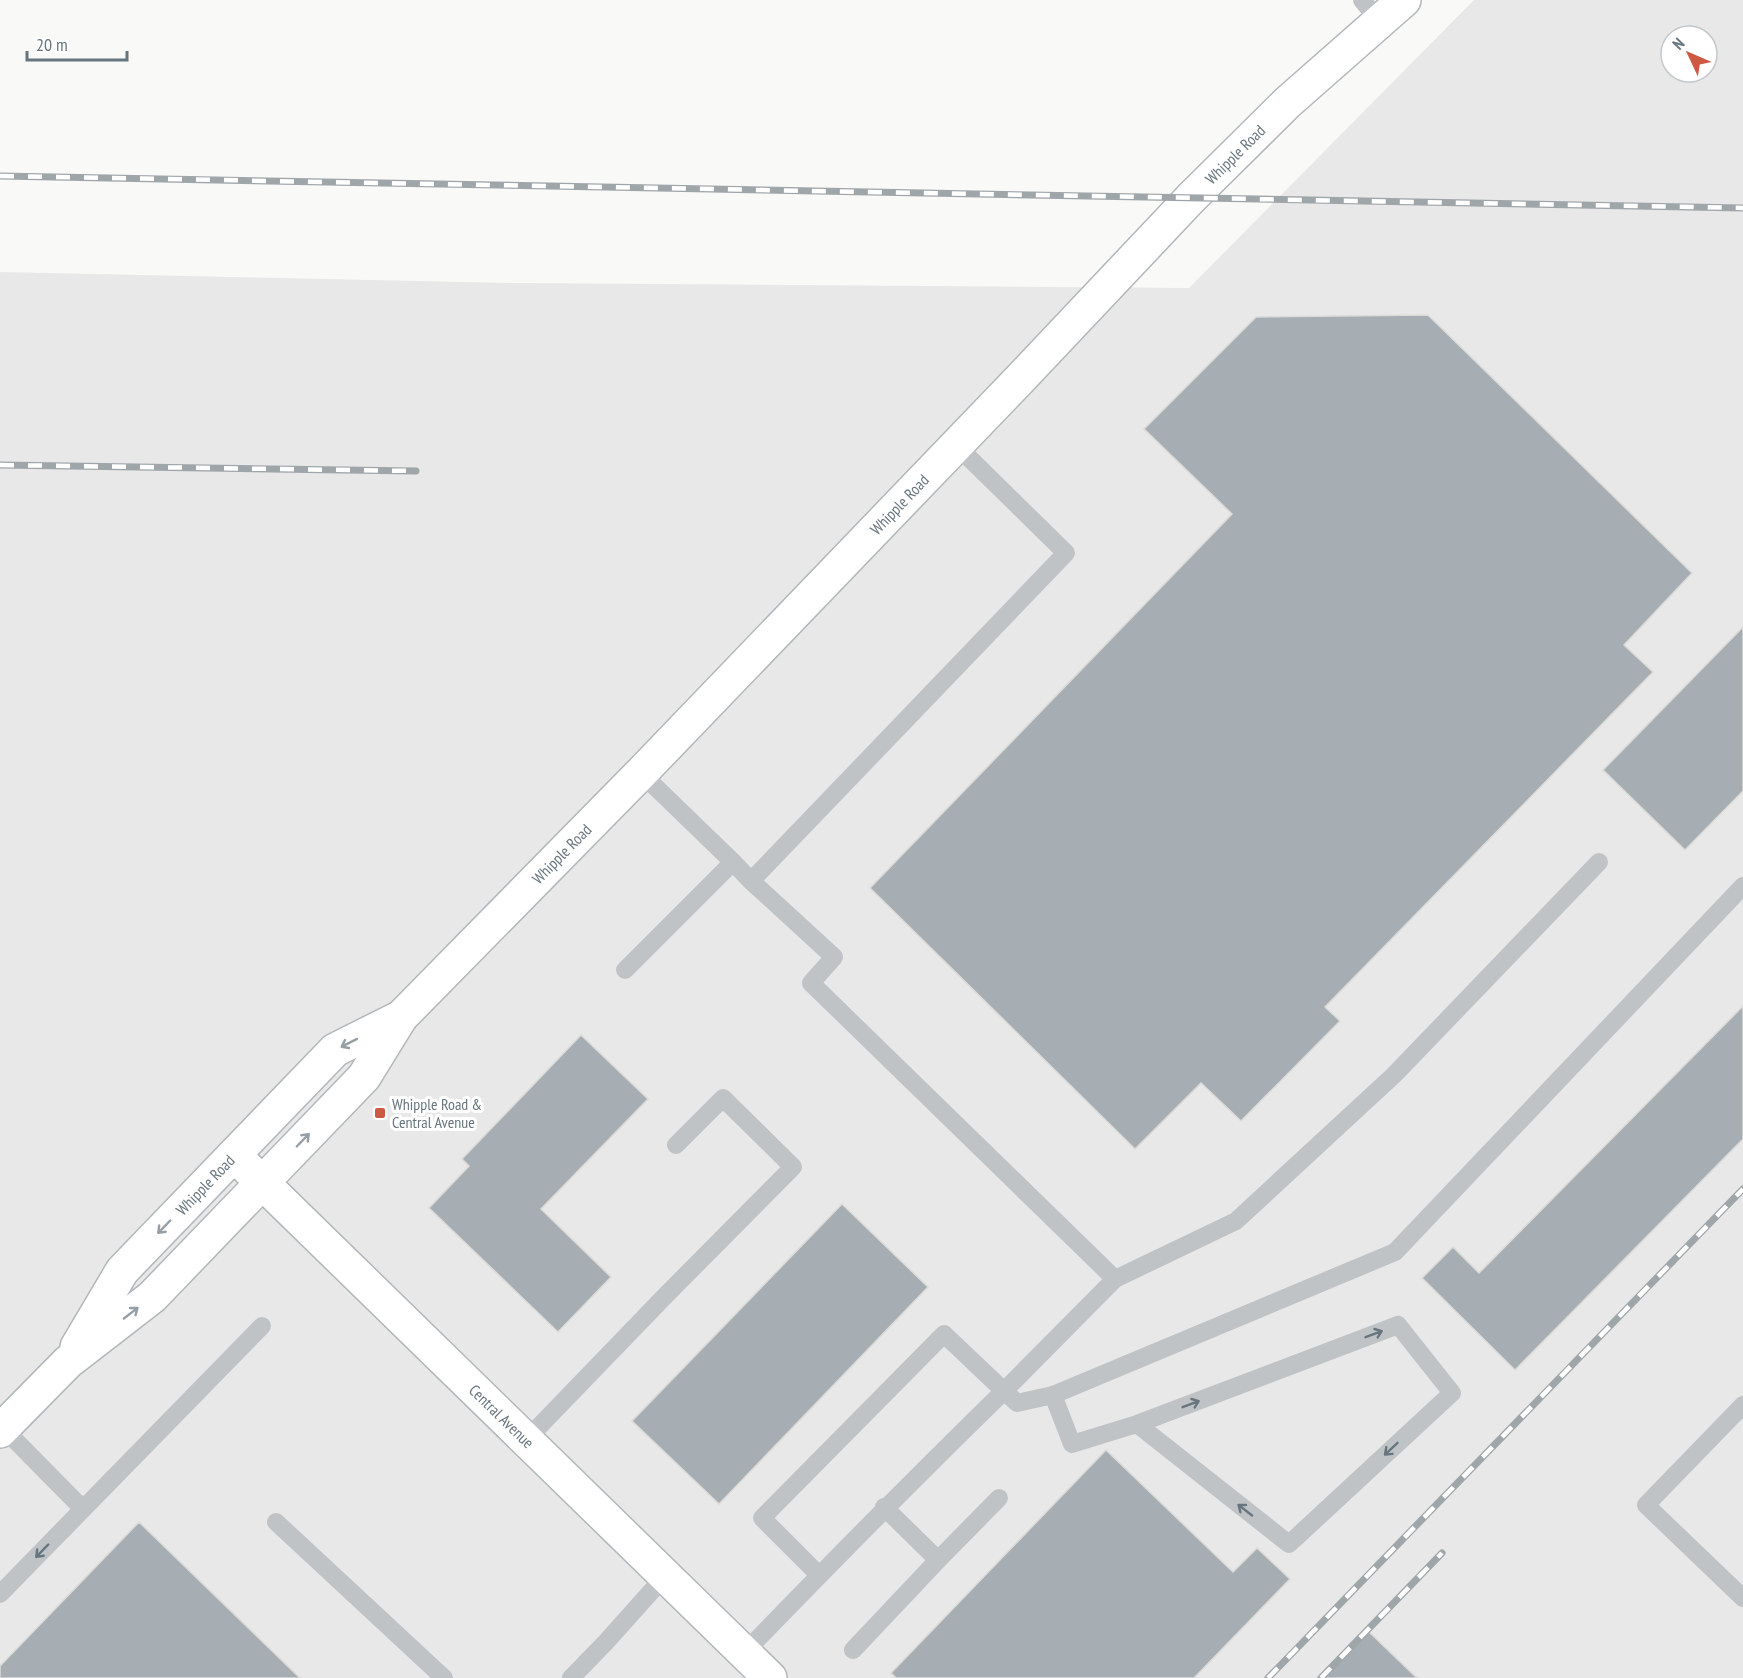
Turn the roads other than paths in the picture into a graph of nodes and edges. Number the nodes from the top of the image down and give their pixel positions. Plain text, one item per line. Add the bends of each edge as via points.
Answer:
1 (1404, 0) edge
2 (1371, 11) edge
3 (956, 446) junction
4 (641, 773) junction
5 (733, 862) junction
6 (1599, 862) dead end
7 (751, 881) junction
8 (1743, 886) edge
9 (625, 970) dead end
10 (401, 1017) junction
11 (676, 1145) dead end
12 (234, 1155) junction
13 (262, 1182) junction
14 (1115, 1279) junction
15 (262, 1326) dead end
16 (68, 1362) junction
17 (1004, 1391) junction
18 (1053, 1395) junction
19 (1743, 1405) edge
20 (1137, 1424) junction
21 (1, 1430) edge
22 (526, 1440) junction
23 (999, 1498) dead end
24 (884, 1508) junction
25 (83, 1509) junction
26 (276, 1522) dead end
27 (938, 1560) junction
28 (819, 1575) junction
29 (665, 1576) junction
30 (0, 1594) edge
31 (1743, 1598) edge
32 (853, 1650) dead end
33 (744, 1653) junction
34 (444, 1678) edge
35 (571, 1678) edge
36 (770, 1678) edge

1 - 2 main road, Whipple Road
2 - 3 main road, Whipple Road
3 - 4 main road, Whipple Road
3 - 7 lane via 1066,553
4 - 5 lane
4 - 10 main road, Whipple Road
5 - 7 lane
5 - 9 lane
6 - 14 lane via 1394,1075 1236,1221
7 - 14 lane via 834,957 811,983
8 - 18 lane via 1395,1252
10 -> 12 main road, Whipple Road via 335,1050
13 -> 10 main road, Whipple Road via 364,1077
11 - 22 lane via 723,1098 793,1167
12 - 13 main road, Central Avenue
12 -> 16 main road, Whipple Road via 122,1271
16 -> 13 main road, Whipple Road via 152,1297
13 - 22 main road, Central Avenue
14 - 17 lane
15 - 25 lane
16 - 21 main road, Whipple Road
17 - 18 lane via 1017,1403
17 - 24 lane
17 - 28 lane via 944,1334 762,1518
18 - 20 lane via 1072,1444
19 - 31 lane via 1646,1505
20 -> 20 lane via 1398,1325 1452,1393 1289,1544
21 - 25 lane
22 - 29 main road, Central Avenue
23 - 27 lane
24 - 27 lane
24 - 28 lane
25 -> 30 lane
26 - 34 lane
27 - 32 lane
28 - 33 lane
29 - 33 main road, Central Avenue
29 - 35 lane
33 - 36 main road, Central Avenue

